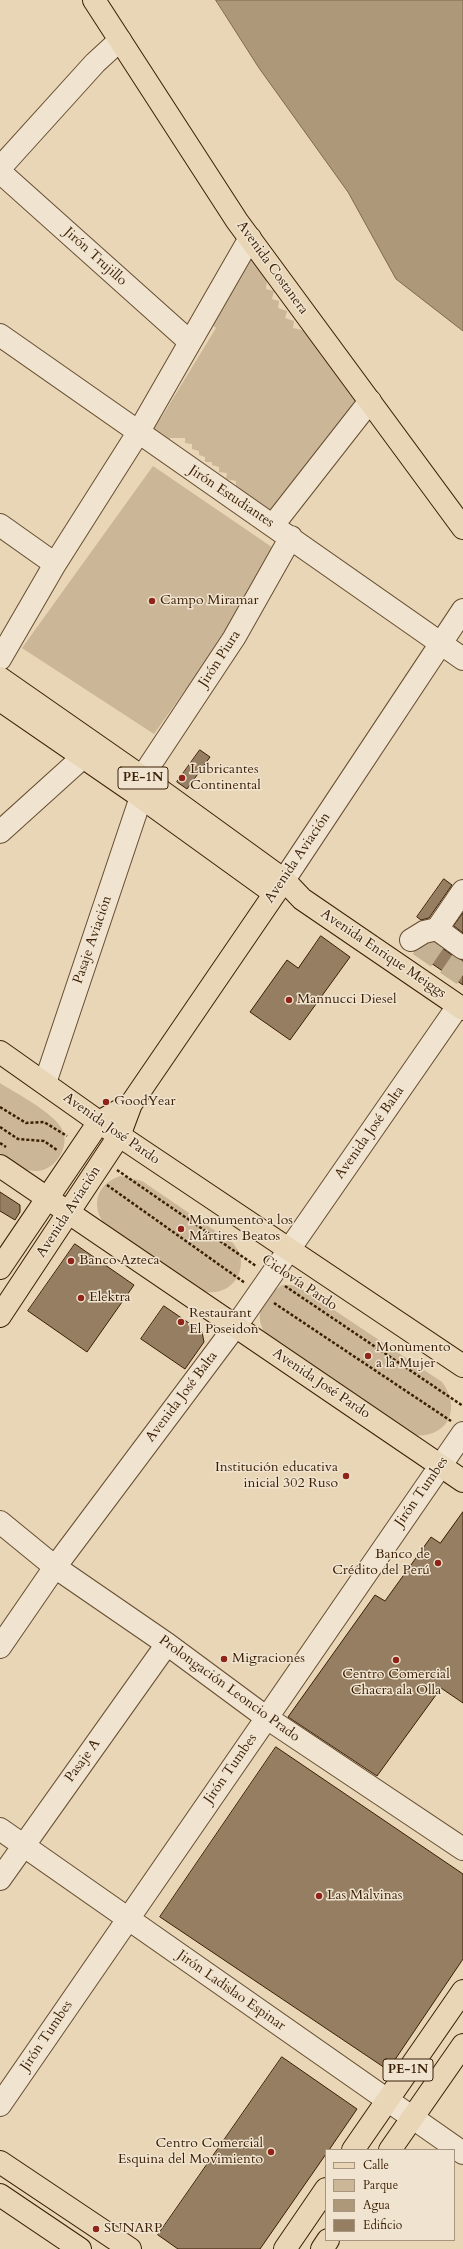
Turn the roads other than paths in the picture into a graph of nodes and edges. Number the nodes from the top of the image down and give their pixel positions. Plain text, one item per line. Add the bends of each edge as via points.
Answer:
1 (94, 0) edge
2 (120, 40) junction
3 (0, 168) edge
4 (0, 172) edge
5 (250, 238) junction
6 (0, 335) edge
7 (190, 342) junction
8 (370, 401) junction
9 (138, 433) junction
10 (0, 525) edge
11 (273, 525) junction
12 (463, 528) edge
13 (291, 538) junction
14 (55, 564) junction
15 (463, 610) edge
16 (441, 643) junction
17 (0, 659) edge
18 (463, 659) edge
19 (0, 678) edge
20 (1, 702) edge
21 (83, 757) junction
22 (141, 787) junction
23 (0, 832) edge
24 (279, 887) junction
25 (463, 891) edge
26 (437, 929) junction
27 (463, 948) edge
28 (381, 952) junction
29 (461, 1008) edge
30 (0, 1052) edge
31 (45, 1083) junction
32 (131, 1104) junction
33 (99, 1122) junction
34 (119, 1136) junction
35 (0, 1166) edge
36 (47, 1198) junction
37 (69, 1212) junction
38 (289, 1250) junction
39 (0, 1268) edge
40 (0, 1316) edge
41 (236, 1326) junction
42 (463, 1366) edge
43 (460, 1429) edge
44 (440, 1466) junction
45 (463, 1482) edge
46 (0, 1522) edge
47 (55, 1567) junction
48 (167, 1644) junction
49 (0, 1648) edge
50 (266, 1718) junction
51 (0, 1829) edge
52 (23, 1844) junction
53 (463, 1849) edge
54 (0, 1879) edge
55 (127, 1919) junction
56 (463, 1991) edge
57 (463, 2045) edge
58 (387, 2100) junction
59 (0, 2105) edge
60 (413, 2118) junction
61 (354, 2149) edge
62 (391, 2149) edge
63 (463, 2153) edge
64 (0, 2162) edge
65 (325, 2190) edge
66 (0, 2195) edge
67 (80, 2249) edge
68 (130, 2249) edge
69 (285, 2249) edge

1 - 2 main road, Avenida Costanera
2 - 3 street via 95,62
2 - 5 main road, Avenida Costanera
4 - 7 street, Jirón Trujillo
5 - 7 street
5 - 8 main road, Avenida Costanera
6 - 9 street, Jirón Estudiantes
7 - 9 street
8 - 11 street
8 - 12 main road, Avenida Costanera
9 - 11 street, Jirón Estudiantes
9 - 14 street
10 - 14 street
11 - 13 street, Jirón Estudiantes
13 - 16 street, Jirón Estudiantes
13 - 22 street, Jirón Piura via 234,638
14 - 17 street
15 - 16 street, Avenida Aviación
16 - 18 street, Jirón Estudiantes
16 - 24 street, Avenida Aviación
19 - 22 main road, Avenida Enrique Meiggs / PE-1N
20 - 21 main road, Avenida Enrique Meiggs / PE-1N
21 - 22 main road, Avenida Enrique Meiggs / PE-1N
21 - 23 street
22 - 24 main road, Avenida Enrique Meiggs / PE-1N
22 - 31 street, Pasaje Aviación
24 - 28 main road, Avenida Enrique Meiggs / PE-1N via 302,899
24 - 32 main road, Avenida Aviación
25 - 26 street
26 - 27 street
26 - 28 street via 424,932 415,942
28 - 29 main road, Avenida Enrique Meiggs / PE-1N
29 - 38 street, Avenida José Balta
30 - 31 main road, Avenida José Pardo
31 - 33 main road, Avenida José Pardo
32 - 33 main road, Avenida Aviación
32 - 34 main road, Avenida Aviación
33 - 34 main road, Avenida José Pardo
33 - 36 main road, Avenida Aviación
34 - 37 main road, Avenida Aviación
34 - 38 main road, Avenida José Pardo
35 - 36 main road, Avenida José Pardo
36 - 37 main road, Avenida José Pardo
36 - 39 main road, Avenida Aviación
37 - 40 main road, Avenida Aviación
37 - 41 main road, Avenida José Pardo
38 - 41 street, Avenida José Balta
38 - 42 main road, Avenida José Pardo
41 - 44 main road, Avenida José Pardo
41 - 47 street, Avenida José Balta
43 - 44 street, Jirón Tumbes
44 - 45 main road, Avenida José Pardo
44 - 50 street, Jirón Tumbes
46 - 47 street, Prolongación Leoncio Prado
47 - 48 street, Prolongación Leoncio Prado
47 - 49 street, Avenida José Balta
48 - 50 street, Prolongación Leoncio Prado
48 - 52 street, Pasaje A
50 - 53 street, Prolongación Leoncio Prado
50 - 55 street, Jirón Tumbes
51 - 52 street, Jirón Ladislao Espinar
52 - 54 street, Pasaje A
52 - 55 street, Jirón Ladislao Espinar
55 - 58 street, Jirón Ladislao Espinar
55 - 59 street, Jirón Tumbes
56 - 58 main road, PE-1N
57 - 60 main road, PE-1N
58 - 60 street, Jirón Ladislao Espinar
58 - 61 main road, PE-1N
60 - 62 main road, PE-1N
60 - 63 street, Jirón Ladislao Espinar
64 - 68 main road
65 - 69 main road
66 - 67 main road

